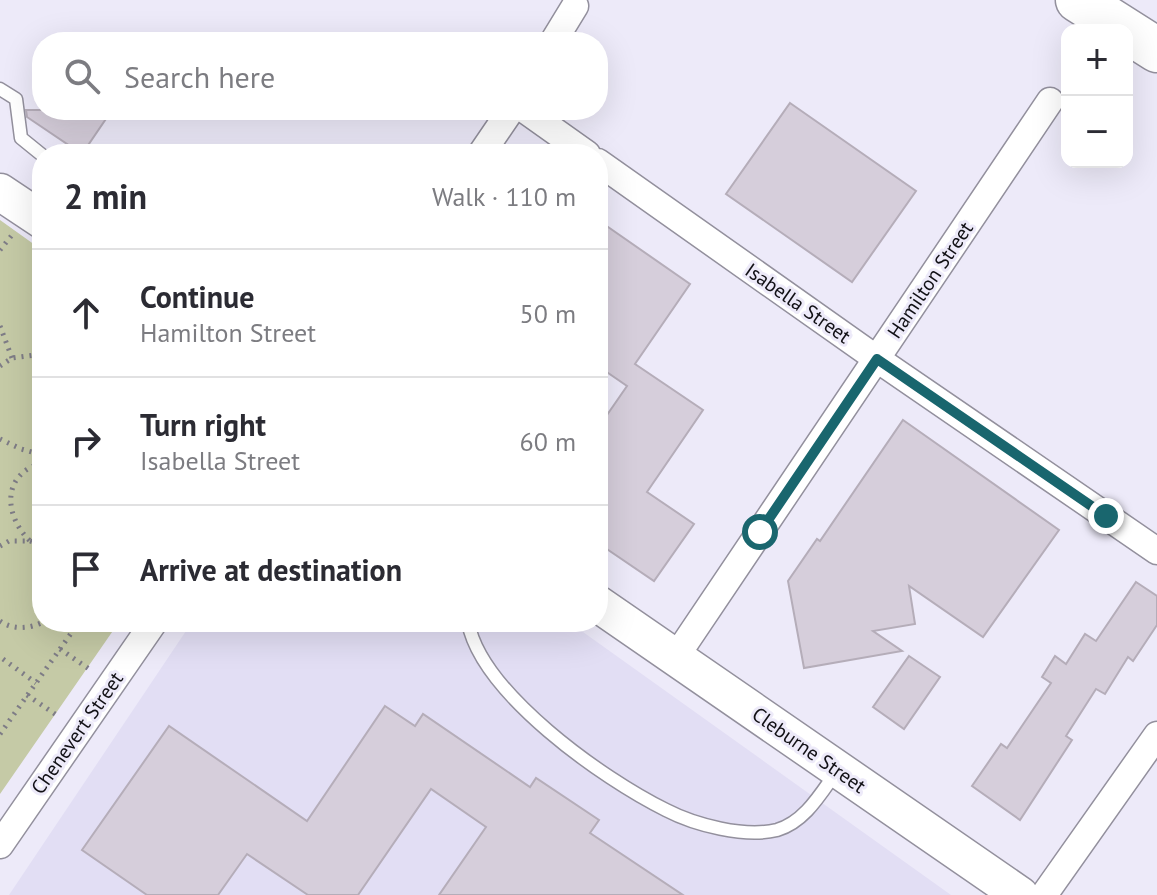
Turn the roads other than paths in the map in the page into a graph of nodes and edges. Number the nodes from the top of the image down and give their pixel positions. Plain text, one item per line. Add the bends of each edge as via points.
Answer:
1 (1078, 0) edge
2 (575, 6) dead end
3 (559, 32) edge
4 (1157, 50) edge
5 (0, 89) edge
6 (1050, 101) dead end
7 (504, 120) edge
8 (539, 120) edge
9 (488, 144) edge
10 (573, 144) edge
11 (32, 147) edge
12 (608, 169) edge
13 (0, 192) edge
14 (32, 212) edge
15 (877, 359) junction
16 (1157, 551) edge
17 (608, 611) edge
18 (147, 632) edge
19 (470, 632) edge
20 (675, 658) junction
21 (1157, 735) edge
22 (838, 770) junction
23 (0, 845) edge
24 (1020, 895) edge
25 (1044, 895) edge

1 - 4 highway
2 - 3 street
5 - 11 lane via 16,99 21,138
6 - 15 street, Hamilton Street
7 - 9 street
8 - 10 street
12 - 15 street, Isabella Street
13 - 14 main road
15 - 16 street, Isabella Street
15 - 20 street, Hamilton Street
17 - 20 main road, Cleburne Street
18 - 23 street, Chenevert Street
19 - 22 lane via 495,679 576,754 667,811 753,833 779,829 799,819
20 - 22 main road, Cleburne Street
21 - 25 street
22 - 24 main road, Cleburne Street

